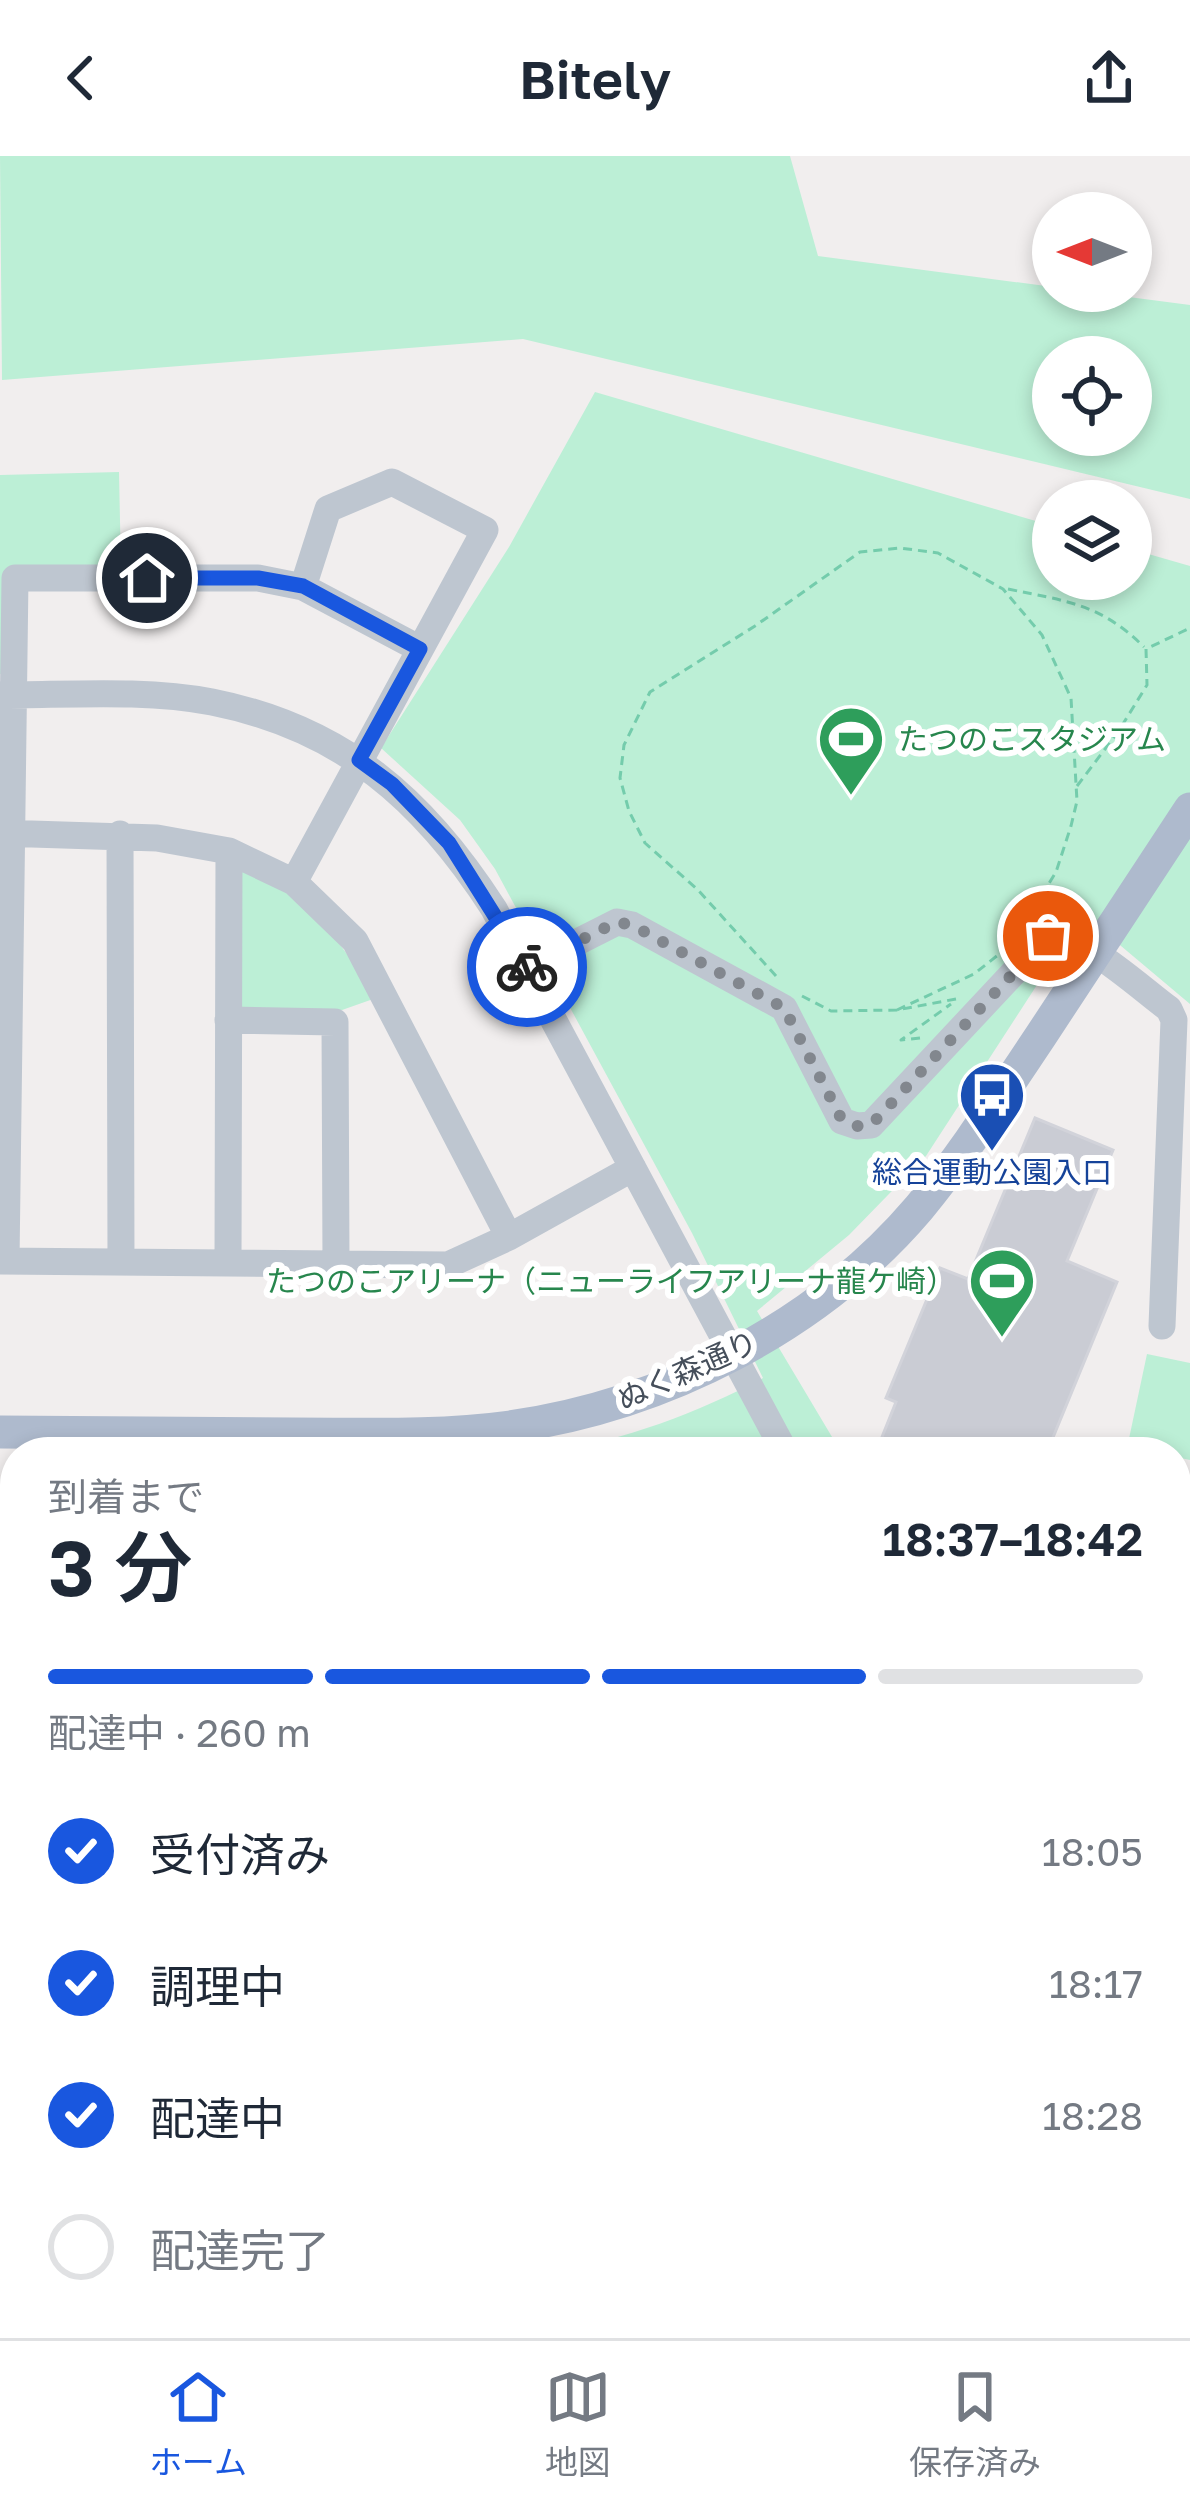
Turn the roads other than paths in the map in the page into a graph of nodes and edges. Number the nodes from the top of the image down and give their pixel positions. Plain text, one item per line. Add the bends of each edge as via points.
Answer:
1 (303, 586) junction
2 (420, 649) junction
3 (6, 695) edge
4 (359, 760) junction
5 (1190, 809) edge
6 (6, 833) edge
7 (120, 834) junction
8 (229, 851) junction
9 (294, 882) junction
10 (1094, 953) junction
11 (526, 968) junction
12 (228, 1020) junction
13 (633, 1168) junction
14 (509, 1237) junction
15 (3, 1261) edge
16 (121, 1262) junction
17 (228, 1263) junction
18 (336, 1264) junction
19 (1162, 1325) dead end
20 (734, 1353) junction
21 (0, 1432) edge
22 (63, 1437) edge
23 (332, 1437) edge
24 (777, 1437) edge

1 - 2 street
1 - 2 street via 328,509 392,482 485,530
1 - 3 street via 258,578 15,578
2 - 4 street
3 - 4 street via 210,702 273,720
3 - 6 street
4 - 9 street
4 - 11 street via 449,843
5 - 10 main road, ぬく森通り
6 - 7 street
6 - 15 street
7 - 8 street
7 - 16 street
8 - 9 street
8 - 12 street
9 - 14 street via 355,941
10 - 11 street via 1048,936 871,1125 857,1126 842,1120 784,1008 632,925 617,922
10 - 19 street via 1174,1020
10 - 20 main road, ぬく森通り via 916,1211 843,1283
11 - 13 street
12 - 17 street
12 - 18 street via 335,1022
13 - 14 street
13 - 20 street
14 - 18 street via 448,1265
15 - 16 street
16 - 17 street
17 - 18 street
20 - 23 main road, ぬく森通り via 605,1406 511,1427
20 - 24 street
21 - 22 main road, ぬく森通り

